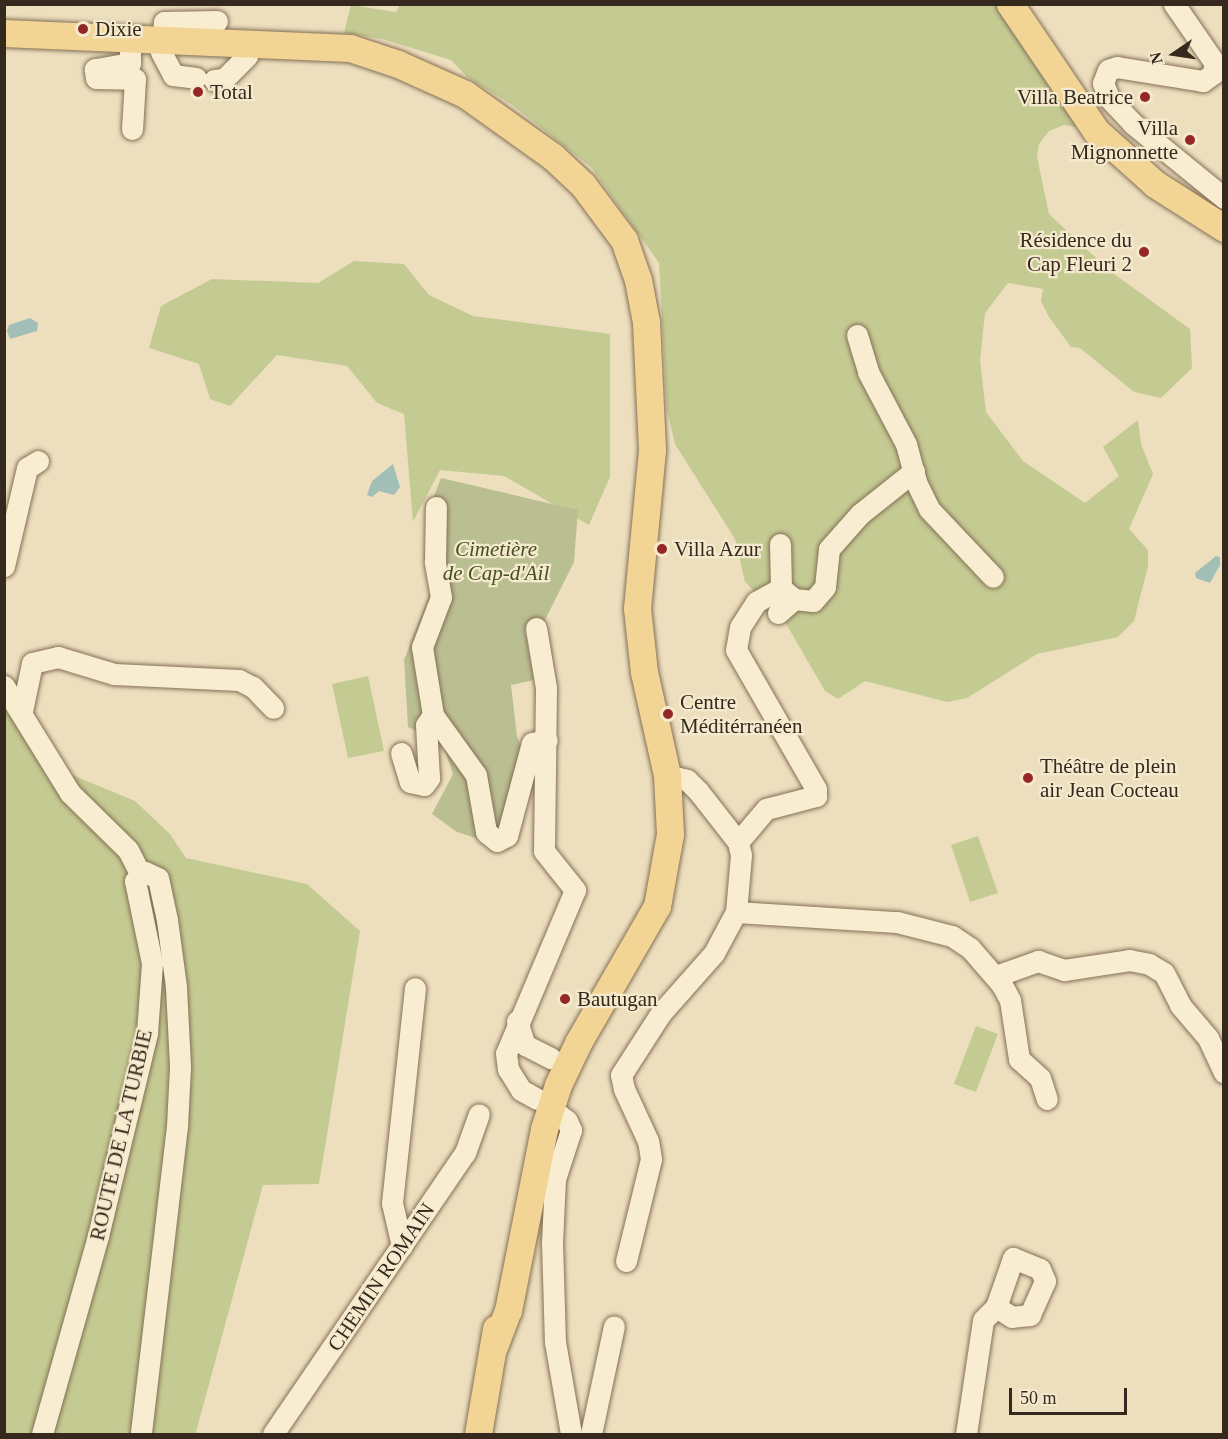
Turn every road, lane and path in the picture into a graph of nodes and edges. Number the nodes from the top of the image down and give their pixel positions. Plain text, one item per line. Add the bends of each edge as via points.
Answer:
1 (1010, 4) edge
2 (1174, 4) edge
3 (217, 21) dead end
4 (4, 33) edge
5 (161, 45) junction
6 (4, 47) edge
7 (130, 50) junction
8 (248, 56) junction
9 (375, 59) junction
10 (132, 129) dead end
11 (1224, 198) edge
12 (1224, 228) edge
13 (857, 335) dead end
14 (38, 461) dead end
15 (914, 471) junction
16 (436, 507) dead end
17 (780, 544) dead end
18 (4, 566) edge
19 (993, 577) dead end
20 (787, 594) junction
21 (778, 613) dead end
22 (536, 628) dead end
23 (4, 686) edge
24 (273, 708) dead end
25 (22, 711) junction
26 (433, 715) junction
27 (547, 740) junction
28 (401, 753) dead end
29 (667, 775) junction
30 (738, 842) junction
31 (140, 874) junction
32 (660, 882) junction
33 (736, 912) junction
34 (996, 976) junction
35 (414, 988) dead end
36 (517, 1021) junction
37 (543, 1055) junction
38 (1224, 1072) edge
39 (540, 1094) junction
40 (1047, 1098) dead end
41 (479, 1114) dead end
42 (402, 1246) junction
43 (626, 1261) dead end
44 (996, 1307) dead end
45 (614, 1326) dead end
46 (42, 1434) edge
47 (141, 1434) edge
48 (273, 1434) edge
49 (478, 1434) edge
50 (571, 1434) edge
51 (591, 1434) edge
52 (966, 1434) edge

1 - 12 main road via 1096,131 1155,184
2 - 11 street via 1214,62 1214,73 1203,81 1117,67 1108,70 1103,83 1109,98 1132,123
3 - 5 street via 164,22
4 - 5 main road
5 - 7 main road
5 - 8 main road
5 - 8 street via 173,75 224,80
5 - 9 main road via 350,48
6 - 7 main road
7 - 10 street via 130,63 95,69 96,78 135,79
8 - 9 main road via 350,62
9 - 29 main road via 440,80 516,128 583,185 624,240 638,280 646,322 651,407 650,482 637,608 639,640
13 - 15 street via 868,372 906,444
14 - 18 street via 27,468
15 - 19 street via 929,509
15 - 20 street via 860,514 829,549 825,587 813,600
16 - 26 street via 435,562 441,597 422,647
17 - 20 street
20 - 21 street
20 - 30 street via 756,602 740,627 736,650 756,690 810,774 816,796 766,809
22 - 27 street via 546,688
23 - 25 street
24 - 25 street via 254,687 239,680 114,674 58,657 33,663
25 - 31 street via 70,793 128,850
26 - 27 street via 476,775 486,832 497,841 507,836 532,743
26 - 28 street via 426,725 429,778 424,785 410,782
27 - 36 street via 544,851 573,884 573,897
29 - 30 street via 687,780
29 - 32 main road via 670,834
30 - 33 street via 741,855
31 - 46 street, ROUTE DE LA TURBIE via 135,891 152,963 147,1034 101,1225
31 - 47 street, ROUTE DE LA TURBIE via 154,873 160,884 176,987 180,1067 177,1126
32 - 37 main road
32 - 39 main road via 657,906 578,1042
33 - 34 street via 897,922 952,936 970,948
33 - 43 street via 714,953 661,1013 621,1075 648,1141 651,1159
34 - 38 street via 1038,961 1064,970 1129,960 1149,964 1164,973 1180,1005 1208,1038
34 - 40 street via 1010,999 1019,1059 1040,1078
35 - 42 street via 392,1203
36 - 37 street via 521,1040
36 - 39 street via 506,1053 508,1069
37 - 39 main road
39 - 49 main road via 519,1182
39 - 50 street via 571,1130 555,1179 553,1301 559,1374
41 - 42 street, CHEMIN ROMAIN via 465,1153
42 - 48 street, CHEMIN ROMAIN
44 - 52 street via 983,1320
45 - 51 street

